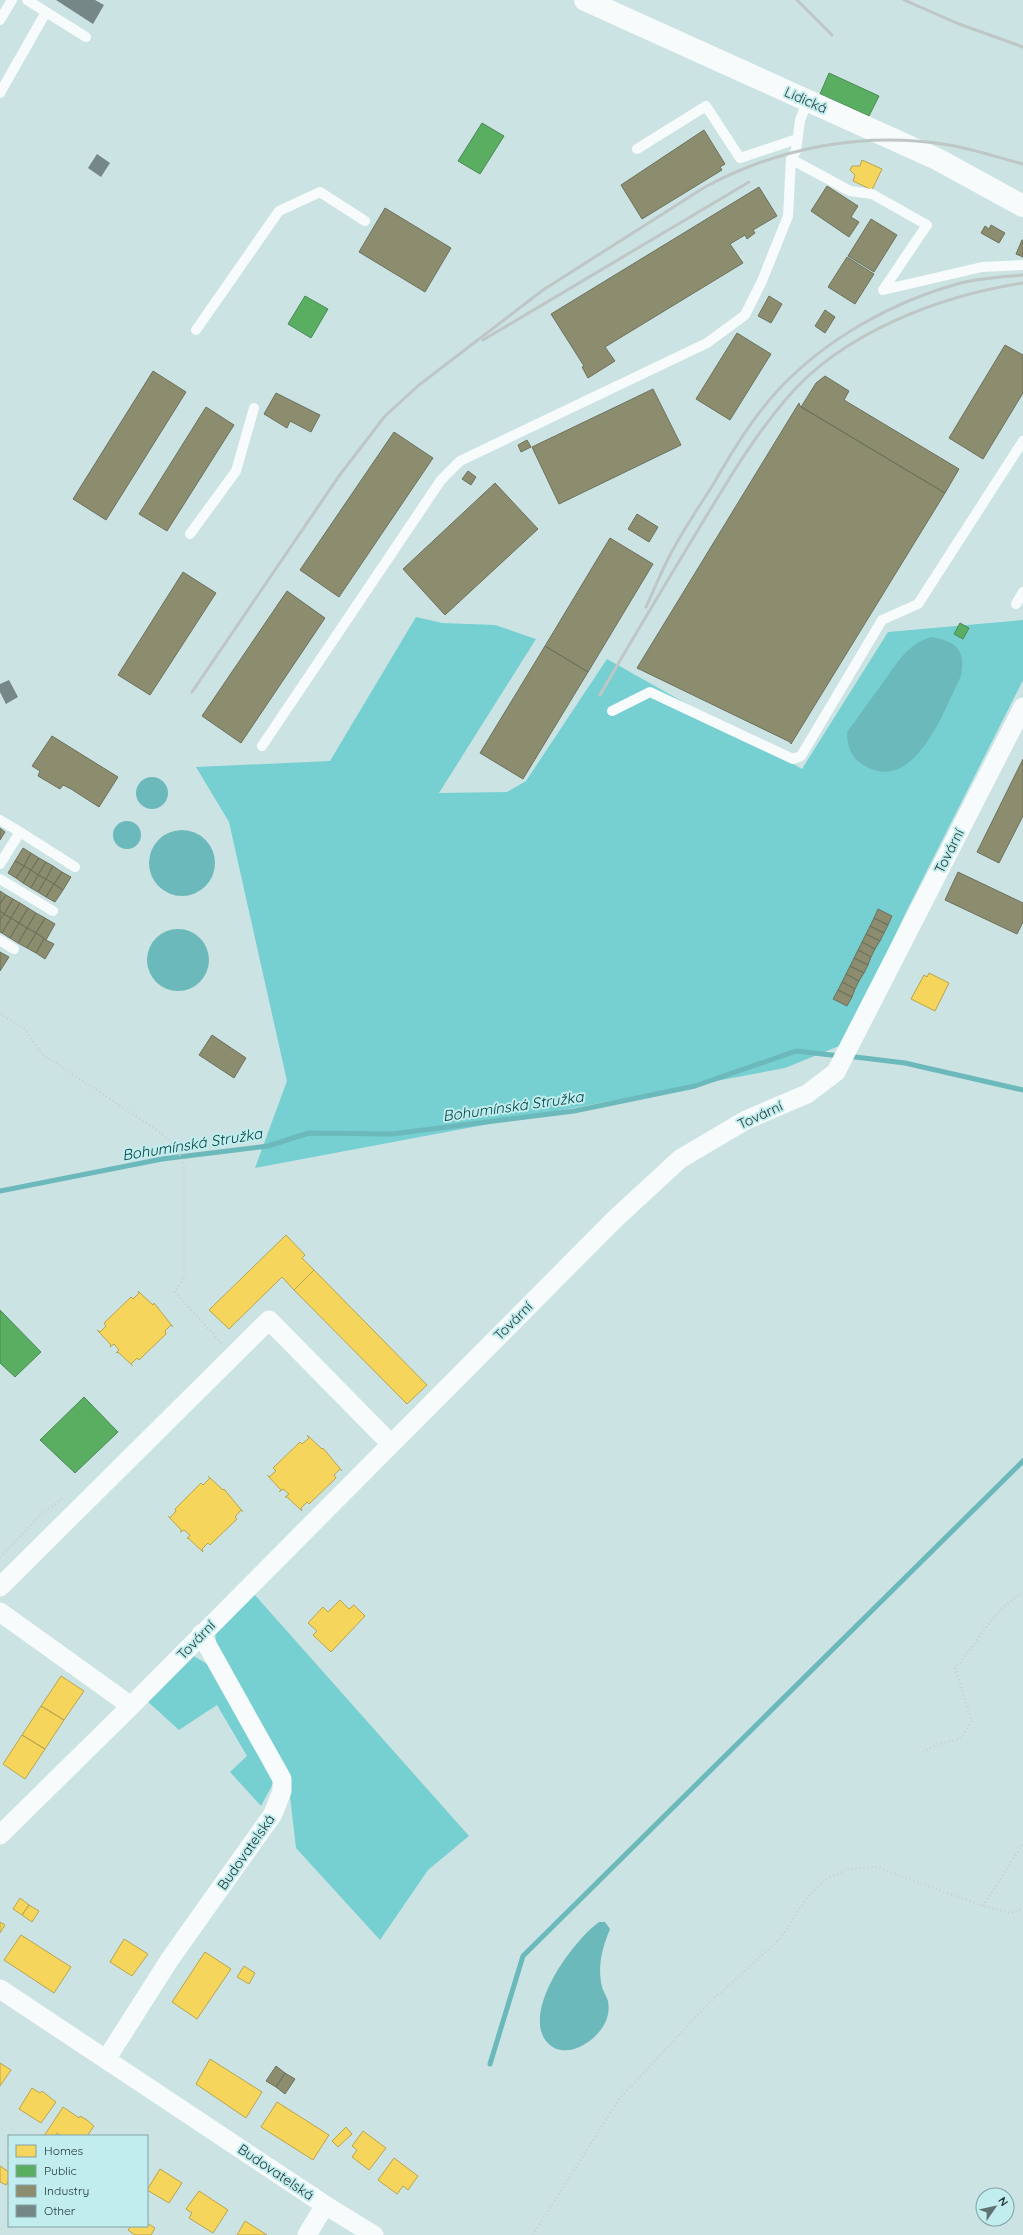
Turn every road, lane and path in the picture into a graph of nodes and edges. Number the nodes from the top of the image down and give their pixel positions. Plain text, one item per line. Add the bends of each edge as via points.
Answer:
1 (12, 0) edge
2 (26, 0) edge
3 (585, 0) edge
4 (46, 12) junction
5 (0, 20) edge
6 (86, 37) dead end
7 (0, 93) edge
8 (808, 101) junction
9 (797, 139) junction
10 (637, 149) dead end
11 (791, 159) junction
12 (1023, 206) edge
13 (365, 221) dead end
14 (1023, 265) edge
15 (196, 330) dead end
16 (254, 408) dead end
17 (1023, 441) edge
18 (190, 534) dead end
19 (1023, 592) edge
20 (1016, 604) dead end
21 (1023, 707) edge
22 (612, 711) dead end
23 (262, 746) dead end
24 (0, 820) edge
25 (20, 832) junction
26 (0, 864) edge
27 (75, 867) dead end
28 (0, 880) edge
29 (53, 912) dead end
30 (0, 940) edge
31 (14, 949) dead end
32 (0, 1014) edge
33 (233, 1356) junction
34 (390, 1444) junction
35 (0, 1588) edge
36 (1023, 1593) edge
37 (0, 1612) edge
38 (201, 1634) junction
39 (131, 1706) junction
40 (922, 1752) dead end
41 (0, 1835) edge
42 (1023, 1844) edge
43 (983, 1906) junction
44 (1023, 1909) edge
45 (0, 1989) edge
46 (107, 2058) junction
47 (325, 2205) junction
48 (306, 2235) edge
49 (374, 2235) edge
50 (533, 2235) edge

1 - 5 lane
2 - 4 lane
3 - 8 street, Lidická
4 - 6 lane
4 - 7 lane
8 - 9 lane via 800,120
8 - 12 street, Lidická via 939,160
9 - 10 lane via 740,158 706,106
9 - 11 lane via 796,151
11 - 14 lane via 850,191 872,194 927,225 883,290 982,267
11 - 23 lane via 788,216 762,281 745,315 707,342 460,461 442,480
13 - 15 lane via 320,192 279,211
16 - 18 lane via 236,471
17 - 22 lane via 918,604 882,620 801,756 793,758 650,692
19 - 20 lane
21 - 34 street, Tovární via 836,1072 807,1094 746,1120 680,1158 615,1219
24 - 25 lane
25 - 26 lane
25 - 27 lane
28 - 29 lane
30 - 31 lane
32 - 33 path via 22,1027 42,1054 154,1128 177,1147 184,1167 184,1276 175,1292
33 - 34 street via 269,1320
33 - 35 street
34 - 38 street, Tovární
36 - 40 path via 1011,1599 955,1668 972,1721 960,1739 938,1744
37 - 39 street
38 - 39 street, Tovární
38 - 46 street, Budovatelská via 282,1779 282,1791 273,1814 170,1959
39 - 41 street, Tovární
42 - 43 path
43 - 44 path via 1011,1913
43 - 50 path via 876,1867 846,1869 827,1879 808,1896 781,1938 707,2005 619,2100
45 - 46 street, Budovatelská
46 - 47 street, Budovatelská
47 - 48 street, Budovatelská
47 - 49 street, Budovatelská

